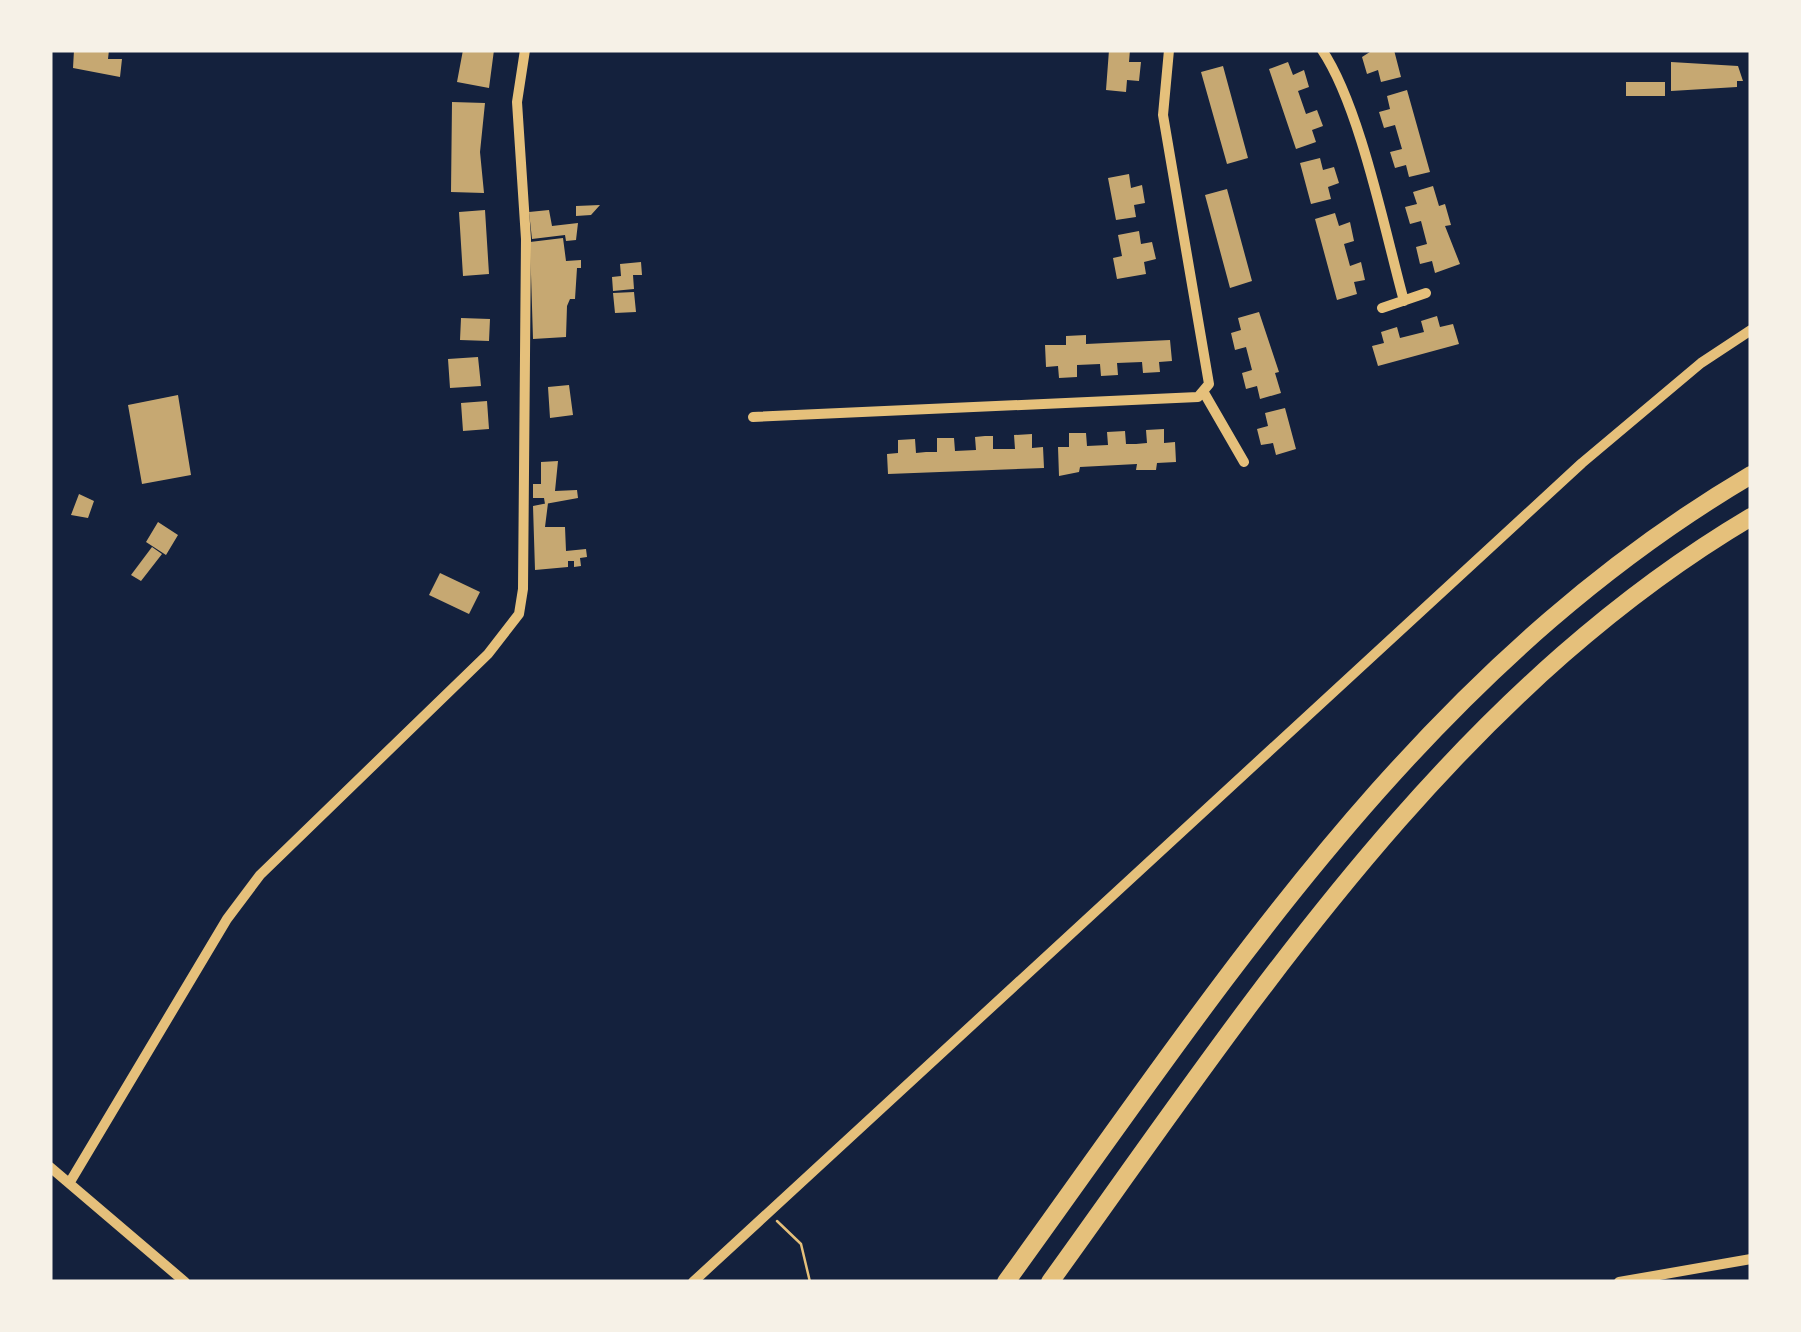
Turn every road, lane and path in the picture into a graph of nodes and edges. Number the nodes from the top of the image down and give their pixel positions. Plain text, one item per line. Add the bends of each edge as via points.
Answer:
1 (525, 50) edge
2 (1169, 50) edge
3 (1322, 50) edge
4 (1426, 293) dead end
5 (1404, 301) junction
6 (1382, 308) dead end
7 (1751, 330) edge
8 (1203, 392) junction
9 (753, 417) dead end
10 (1244, 462) dead end
11 (1751, 475) edge
12 (1751, 516) edge
13 (50, 1167) edge
14 (70, 1182) junction
15 (769, 1213) junction
16 (1751, 1259) edge
17 (185, 1282) edge
18 (693, 1282) edge
19 (810, 1282) edge
20 (1006, 1282) edge
21 (1050, 1282) edge
22 (1618, 1282) edge

1 - 14 street via 518,102 526,239 519,614 488,654 260,875
2 - 8 street via 1162,115 1209,384
3 - 5 street via 1353,121
4 - 5 street
5 - 6 street
7 - 15 street via 1687,374 1582,463
8 - 9 street
8 - 10 street
11 - 20 highway via 1574,598 1465,695 1359,807 1258,934
12 - 21 highway via 1597,624 1491,720 1386,832
13 - 14 street
14 - 17 street
15 - 18 street
15 - 19 path via 801,1244
16 - 22 street

